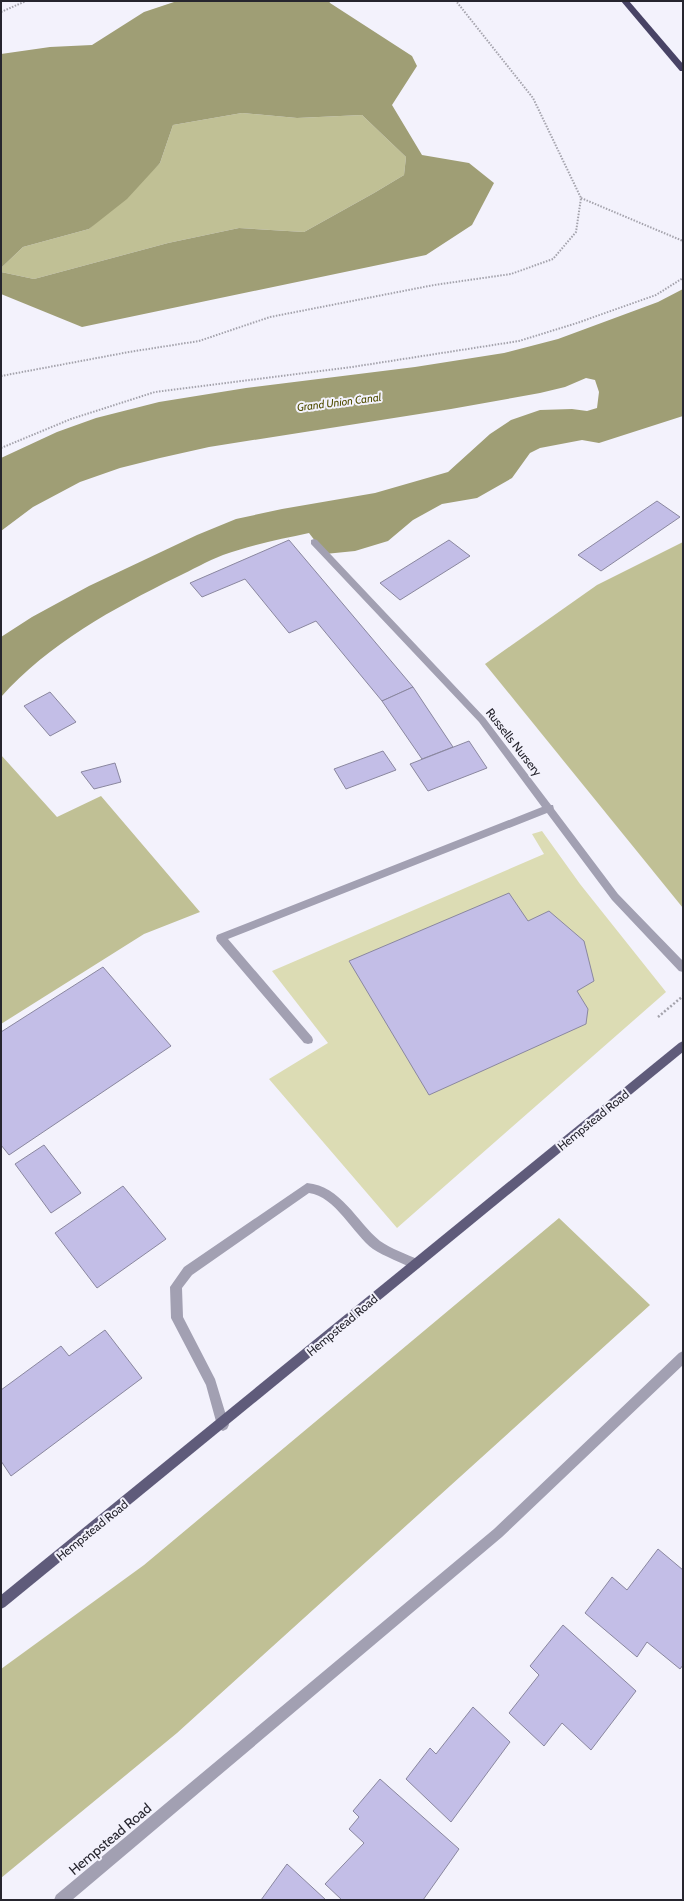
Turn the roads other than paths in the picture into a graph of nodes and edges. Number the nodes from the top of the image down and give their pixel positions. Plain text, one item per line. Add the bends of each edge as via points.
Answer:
1 (625, 1) edge
2 (683, 69) edge
3 (314, 542) dead end
4 (550, 808) junction
5 (683, 968) edge
6 (308, 1040) dead end
7 (683, 1046) edge
8 (416, 1264) junction
9 (683, 1357) edge
10 (223, 1425) junction
11 (1, 1603) edge
12 (60, 1900) edge

1 - 2 highway
3 - 4 street, Russells Nursery via 482,720
4 - 5 street, Russells Nursery via 615,897
4 - 6 street via 221,938
7 - 8 main road, Hempstead Road
8 - 10 main road, Hempstead Road
8 - 10 street via 377,1245 336,1202 318,1189 307,1188 188,1270 176,1287 177,1318 211,1383
9 - 12 street, Hempstead Road via 498,1534
10 - 11 main road, Hempstead Road

